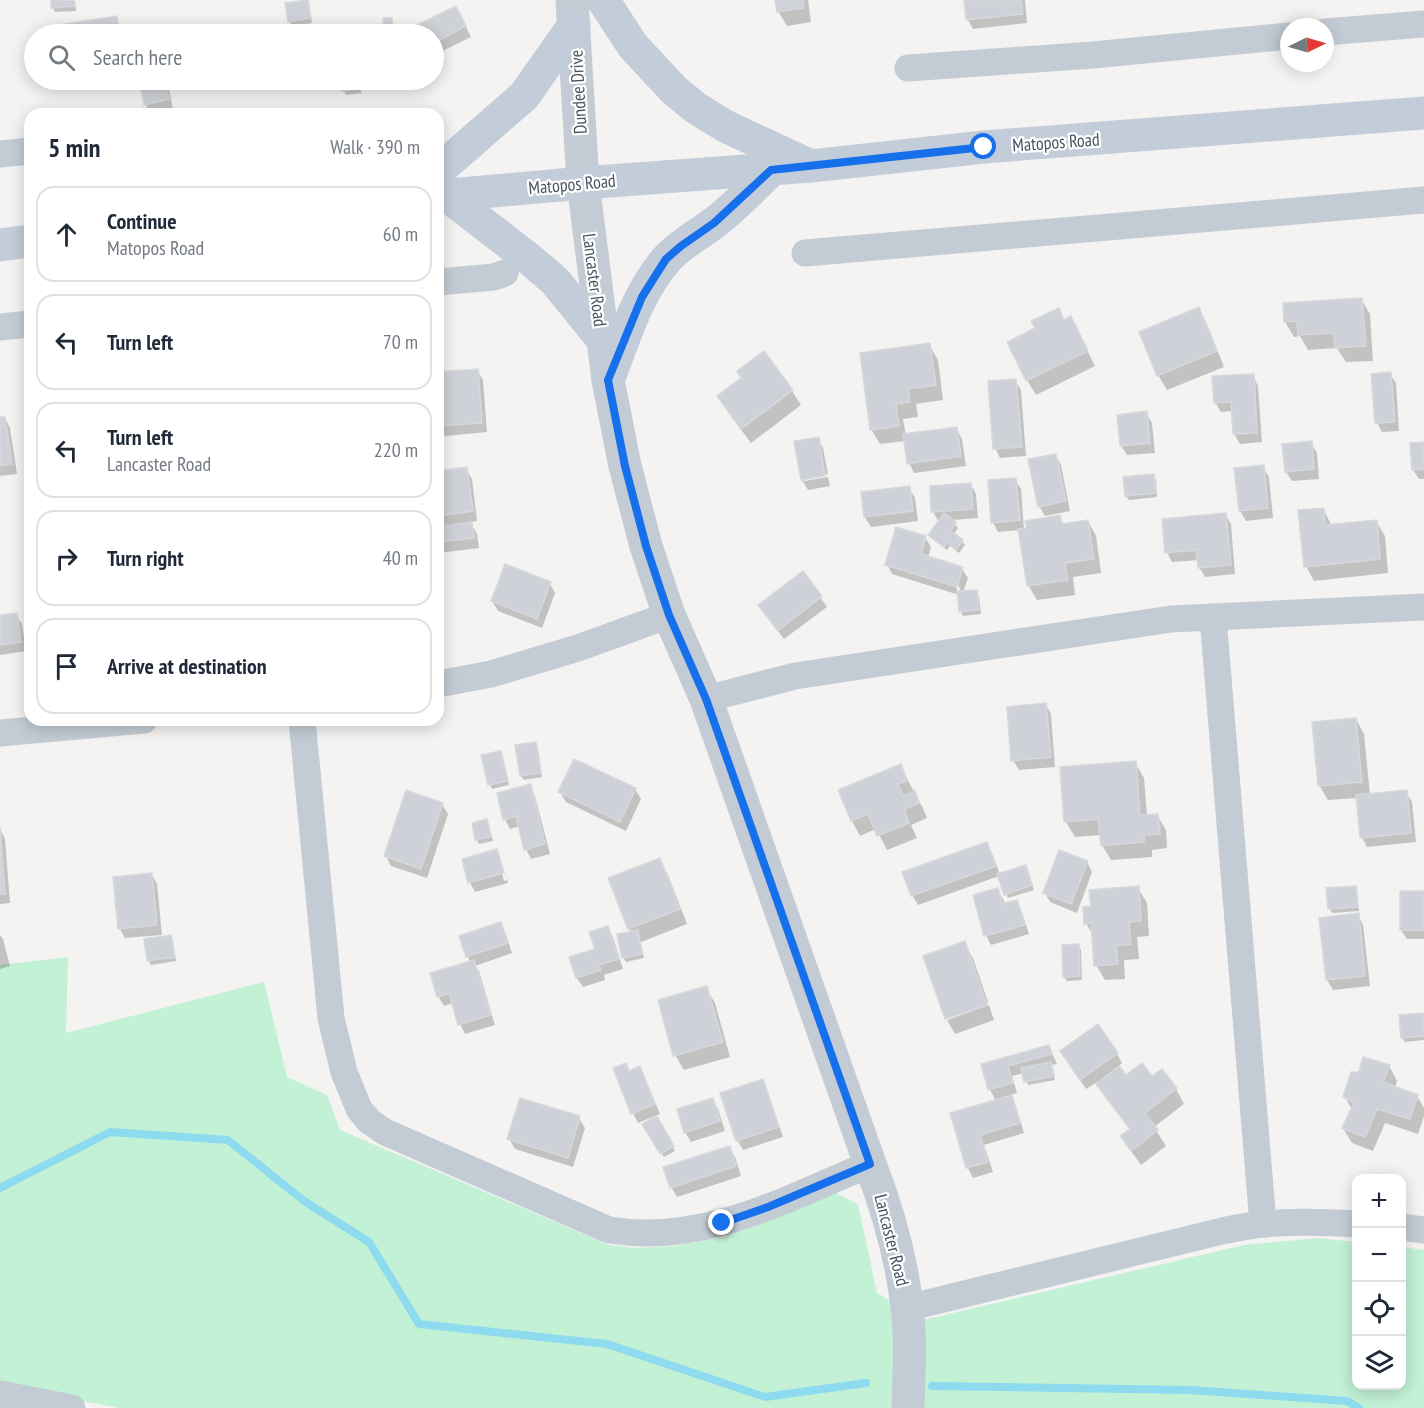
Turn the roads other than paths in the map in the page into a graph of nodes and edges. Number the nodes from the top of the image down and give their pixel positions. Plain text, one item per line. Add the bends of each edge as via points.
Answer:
1 (603, 0) edge
2 (573, 12) edge
3 (1424, 24) edge
4 (1334, 32) edge
5 (1280, 37) edge
6 (908, 68) dead end
7 (1424, 113) edge
8 (24, 152) edge
9 (0, 154) edge
10 (811, 166) junction
11 (771, 170) junction
12 (583, 183) junction
13 (444, 184) edge
14 (444, 187) edge
15 (444, 189) edge
16 (1424, 200) edge
17 (24, 242) edge
18 (0, 245) edge
19 (805, 253) dead end
20 (505, 273) dead end
21 (444, 281) edge
22 (24, 325) edge
23 (0, 327) edge
24 (603, 340) junction
25 (608, 380) junction
26 (1424, 607) edge
27 (669, 615) junction
28 (1213, 617) junction
29 (444, 683) edge
30 (706, 699) junction
31 (78, 726) edge
32 (303, 726) edge
33 (0, 733) edge
34 (870, 1164) junction
35 (1263, 1224) junction
36 (1352, 1224) edge
37 (1406, 1228) edge
38 (1424, 1230) edge
39 (907, 1308) junction
40 (0, 1394) edge
41 (72, 1408) edge
42 (908, 1408) edge

1 - 10 main road via 633,46 696,108 725,126
2 - 12 street, Dundee Drive
2 - 13 main road via 524,96
3 - 4 street
5 - 6 street
7 - 10 main road, Matopos Road via 984,147
8 - 9 street
10 - 11 main road, Matopos Road
11 - 12 main road, Matopos Road
11 - 25 main road via 714,223 666,259 642,297
12 - 14 main road, Matopos Road
12 - 24 street, Lancaster Road
15 - 24 main road via 555,281
16 - 19 street
17 - 18 main road
20 - 21 street
22 - 23 street
24 - 25 street, Lancaster Road
25 - 27 street, Lancaster Road via 625,466
26 - 28 street
27 - 29 street via 578,648 491,674
27 - 30 street, Lancaster Road
28 - 30 street via 795,676
28 - 35 street
30 - 34 street, Lancaster Road
31 - 33 street
32 - 34 street via 331,1018 344,1072 359,1110 369,1121 385,1132 609,1230 629,1233 653,1234 722,1223
34 - 39 street, Lancaster Road via 894,1233
35 - 36 street
35 - 39 street
37 - 38 street
39 - 42 street, Lancaster Road
40 - 41 street

